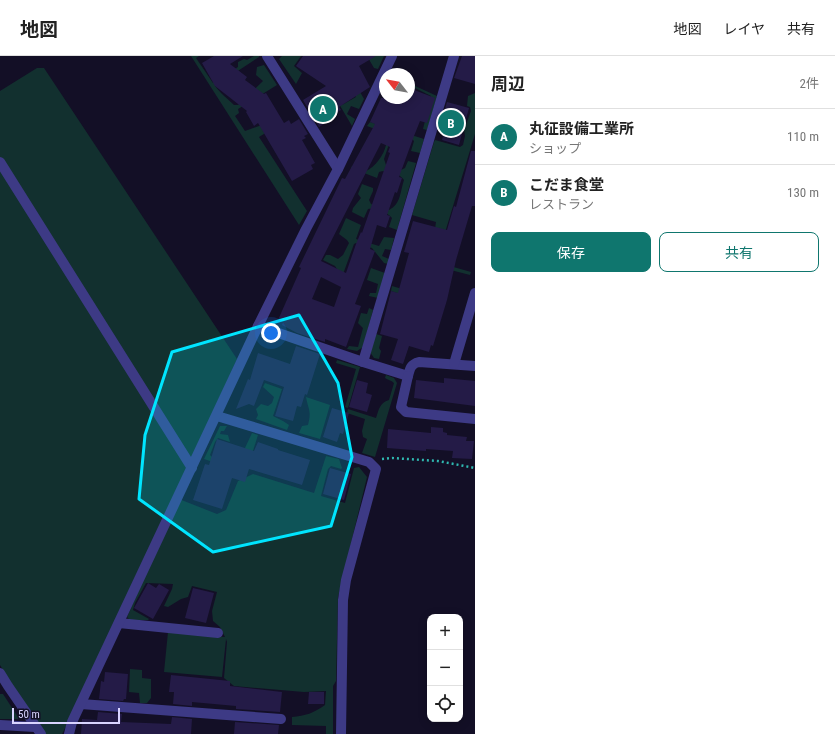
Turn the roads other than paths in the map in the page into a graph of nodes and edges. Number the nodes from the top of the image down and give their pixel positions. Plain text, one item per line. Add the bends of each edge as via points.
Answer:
1 (267, 56) edge
2 (392, 56) edge
3 (454, 56) edge
4 (0, 162) edge
5 (338, 169) junction
6 (475, 294) edge
7 (258, 326) junction
8 (363, 362) junction
9 (454, 364) junction
10 (475, 366) edge
11 (408, 376) junction
12 (217, 416) junction
13 (475, 419) edge
14 (192, 468) junction
15 (119, 623) junction
16 (218, 633) dead end
17 (0, 673) edge
18 (81, 704) junction
19 (281, 719) dead end
20 (0, 725) edge
21 (38, 730) edge
22 (69, 734) edge
23 (341, 734) edge

1 - 5 street
2 - 5 street
3 - 8 street
4 - 14 street
5 - 7 street
6 - 9 street
7 - 8 street
7 - 12 street
8 - 11 street
9 - 10 street
9 - 11 street via 413,363
11 - 13 street via 401,407 406,412
12 - 14 street
12 - 23 street via 370,462 376,469 343,600
14 - 15 street
15 - 16 street
15 - 18 street
17 - 21 street
18 - 19 street
18 - 22 street
20 - 21 street

